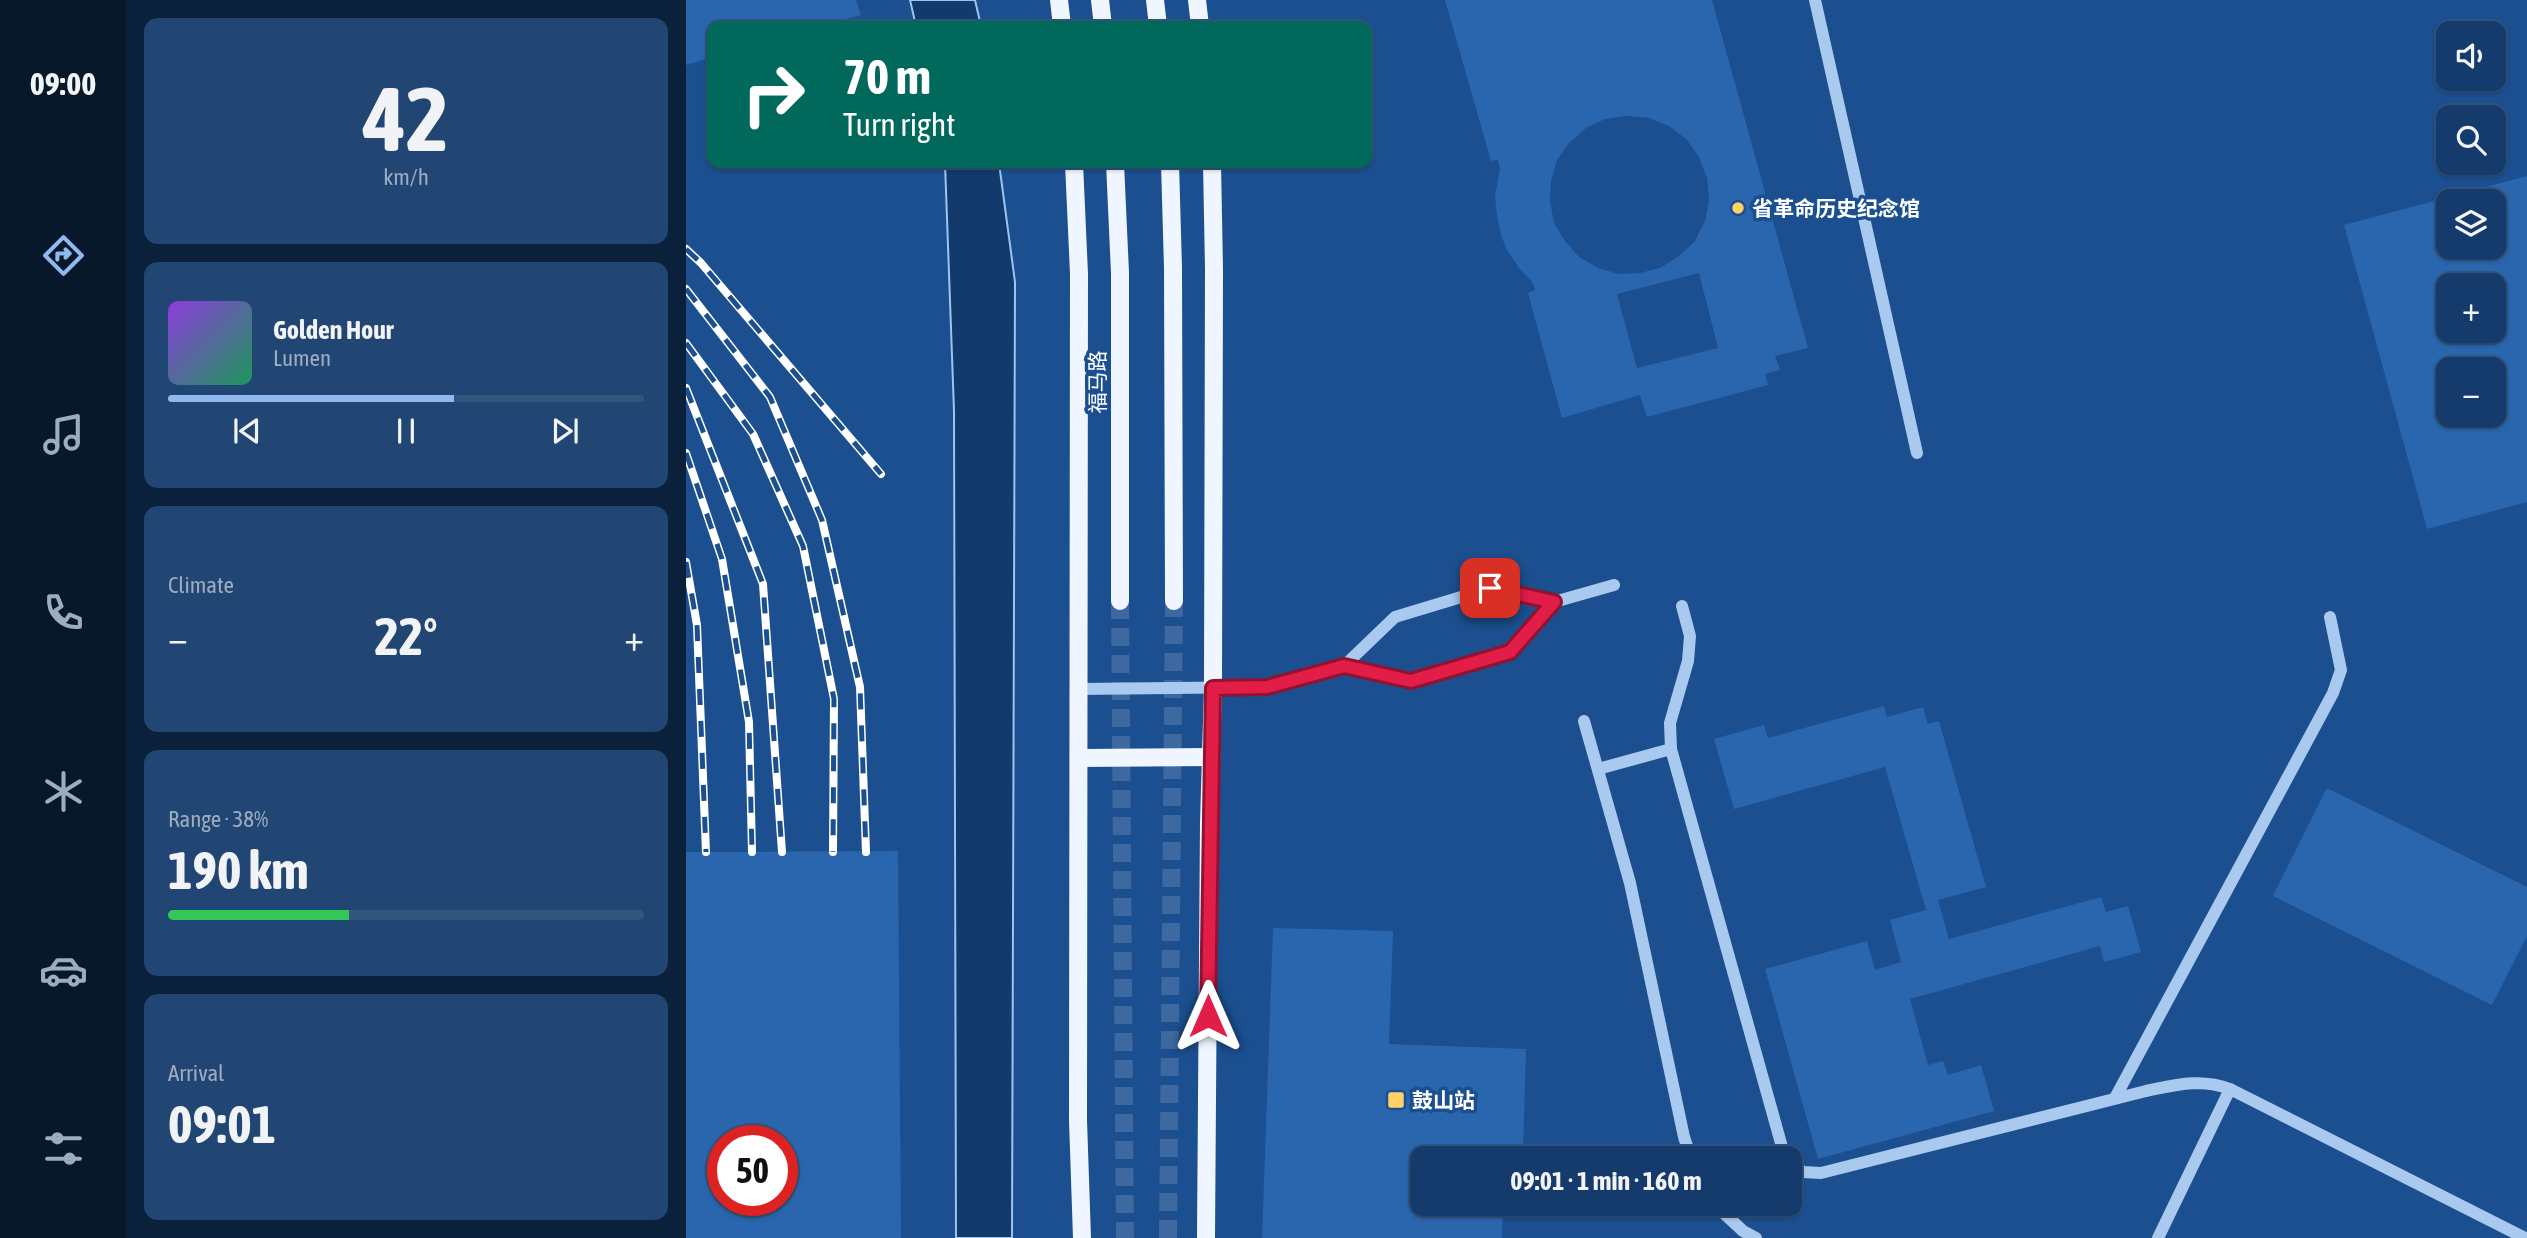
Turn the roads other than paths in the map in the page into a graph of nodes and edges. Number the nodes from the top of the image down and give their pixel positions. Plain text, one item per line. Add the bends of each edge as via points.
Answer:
1 (1059, 0) edge
2 (1101, 0) edge
3 (1155, 0) edge
4 (1197, 0) edge
5 (1815, 0) edge
6 (1061, 21) edge
7 (1103, 21) edge
8 (1157, 21) edge
9 (1199, 21) edge
10 (1074, 168) edge
11 (1115, 168) edge
12 (1170, 168) edge
13 (1212, 168) edge
14 (1917, 453) dead end
15 (1614, 585) dead end
16 (1120, 601) tunnel mouth
17 (1174, 601) tunnel mouth
18 (1554, 602) junction
19 (1682, 606) dead end
20 (2330, 617) dead end
21 (1344, 666) junction
22 (1213, 688) junction
23 (1079, 689) junction
24 (1584, 721) dead end
25 (1671, 749) junction
26 (1212, 757) junction
27 (1080, 758) junction
28 (1598, 769) junction
29 (2230, 1089) junction
30 (2115, 1098) junction
31 (1687, 1146) edge
32 (1782, 1146) edge
33 (1802, 1171) edge
34 (1727, 1216) edge
35 (2527, 1232) edge
36 (1082, 1238) edge
37 (1206, 1238) edge
38 (1756, 1238) edge
39 (2158, 1238) edge
40 (2524, 1238) edge

1 - 6 main road
2 - 7 main road
3 - 8 main road
4 - 9 main road
5 - 14 street
10 - 23 main road via 1079,274
11 - 16 main road, 福马路 via 1120,273
12 - 17 main road
13 - 22 main road
15 - 18 street
18 - 21 street via 1490,588 1407,613 1395,617
18 - 21 street via 1510,652 1411,681
19 - 25 street via 1690,636 1688,661 1670,723
20 - 30 street via 2341,670 2333,693
21 - 22 street via 1267,687
22 - 23 street
22 - 26 main road
23 - 27 main road
24 - 28 street
25 - 28 street
25 - 32 street
26 - 27 main road
26 - 37 main road
27 - 36 main road via 1078,1120
28 - 31 street via 1630,883
29 - 30 street via 2197,1083
29 - 39 street
29 - 40 street
30 - 33 street via 1821,1173
34 - 38 street
35 - 40 street

